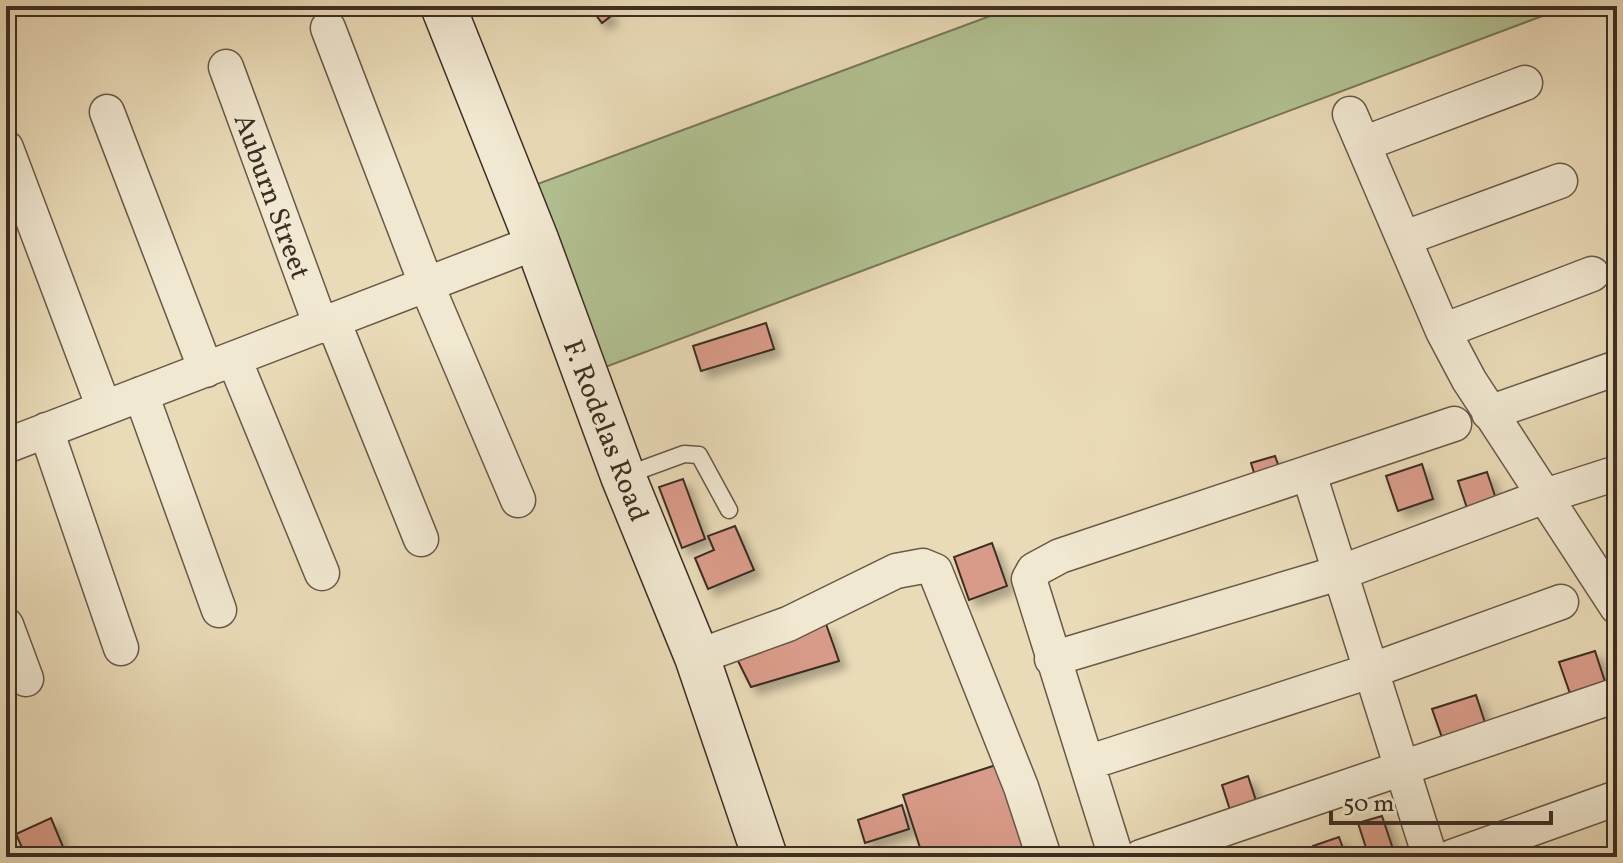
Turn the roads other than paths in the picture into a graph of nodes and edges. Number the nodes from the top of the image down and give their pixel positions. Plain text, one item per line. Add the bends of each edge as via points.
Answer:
1 (443, 6) edge
2 (328, 28) dead end
3 (226, 67) dead end
4 (1525, 83) dead end
5 (107, 112) dead end
6 (6, 148) edge
7 (1560, 181) dead end
8 (1405, 238) junction
9 (537, 242) junction
10 (1592, 274) dead end
11 (427, 286) junction
12 (327, 324) junction
13 (1443, 331) junction
14 (220, 365) junction
15 (1617, 368) edge
16 (141, 394) junction
17 (104, 408) junction
18 (1489, 413) junction
19 (1454, 424) dead end
20 (46, 430) junction
21 (9, 437) edge
22 (1617, 473) edge
23 (1309, 474) junction
24 (623, 476) junction
25 (1545, 496) junction
26 (518, 500) dead end
27 (729, 510) dead end
28 (421, 539) dead end
29 (1342, 572) junction
30 (322, 573) dead end
31 (1613, 594) edge
32 (1561, 602) dead end
33 (219, 610) dead end
34 (6, 625) edge
35 (121, 648) dead end
36 (697, 657) junction
37 (1052, 659) junction
38 (1373, 670) junction
39 (26, 679) dead end
40 (1617, 695) edge
41 (1087, 763) junction
42 (1400, 767) junction
43 (1617, 798) edge
44 (765, 857) edge
45 (1044, 857) edge
46 (1116, 857) edge
47 (1141, 857) edge
48 (1430, 857) edge
49 (1452, 857) edge

1 - 9 street, F. Rodelas Road
2 - 11 street
3 - 12 street, Auburn Street
4 - 8 street via 1356,129
5 - 14 street
6 - 17 street
7 - 8 street
8 - 13 street
9 - 11 street
9 - 24 street, F. Rodelas Road
10 - 13 street
11 - 12 street
11 - 26 street
12 - 14 street
12 - 28 street, Auburn Street
13 - 18 street
14 - 16 street
14 - 30 street
15 - 18 street
16 - 17 street
16 - 33 street
17 - 20 street
18 - 25 street
19 - 23 street
20 - 21 street
20 - 35 street
22 - 25 street
23 - 29 street
23 - 37 street via 1112,537 1034,570 1029,579
24 - 27 lane via 684,454 699,455
24 - 36 street, F. Rodelas Road
25 - 29 street
25 - 31 street
29 - 37 street
29 - 38 street
32 - 38 street
34 - 39 street
36 - 44 street, F. Rodelas Road
36 - 45 street via 788,624 896,571 923,566 935,571
37 - 41 street
38 - 41 street
38 - 42 street
40 - 42 street
41 - 46 street
42 - 47 street
42 - 48 street
43 - 49 street

